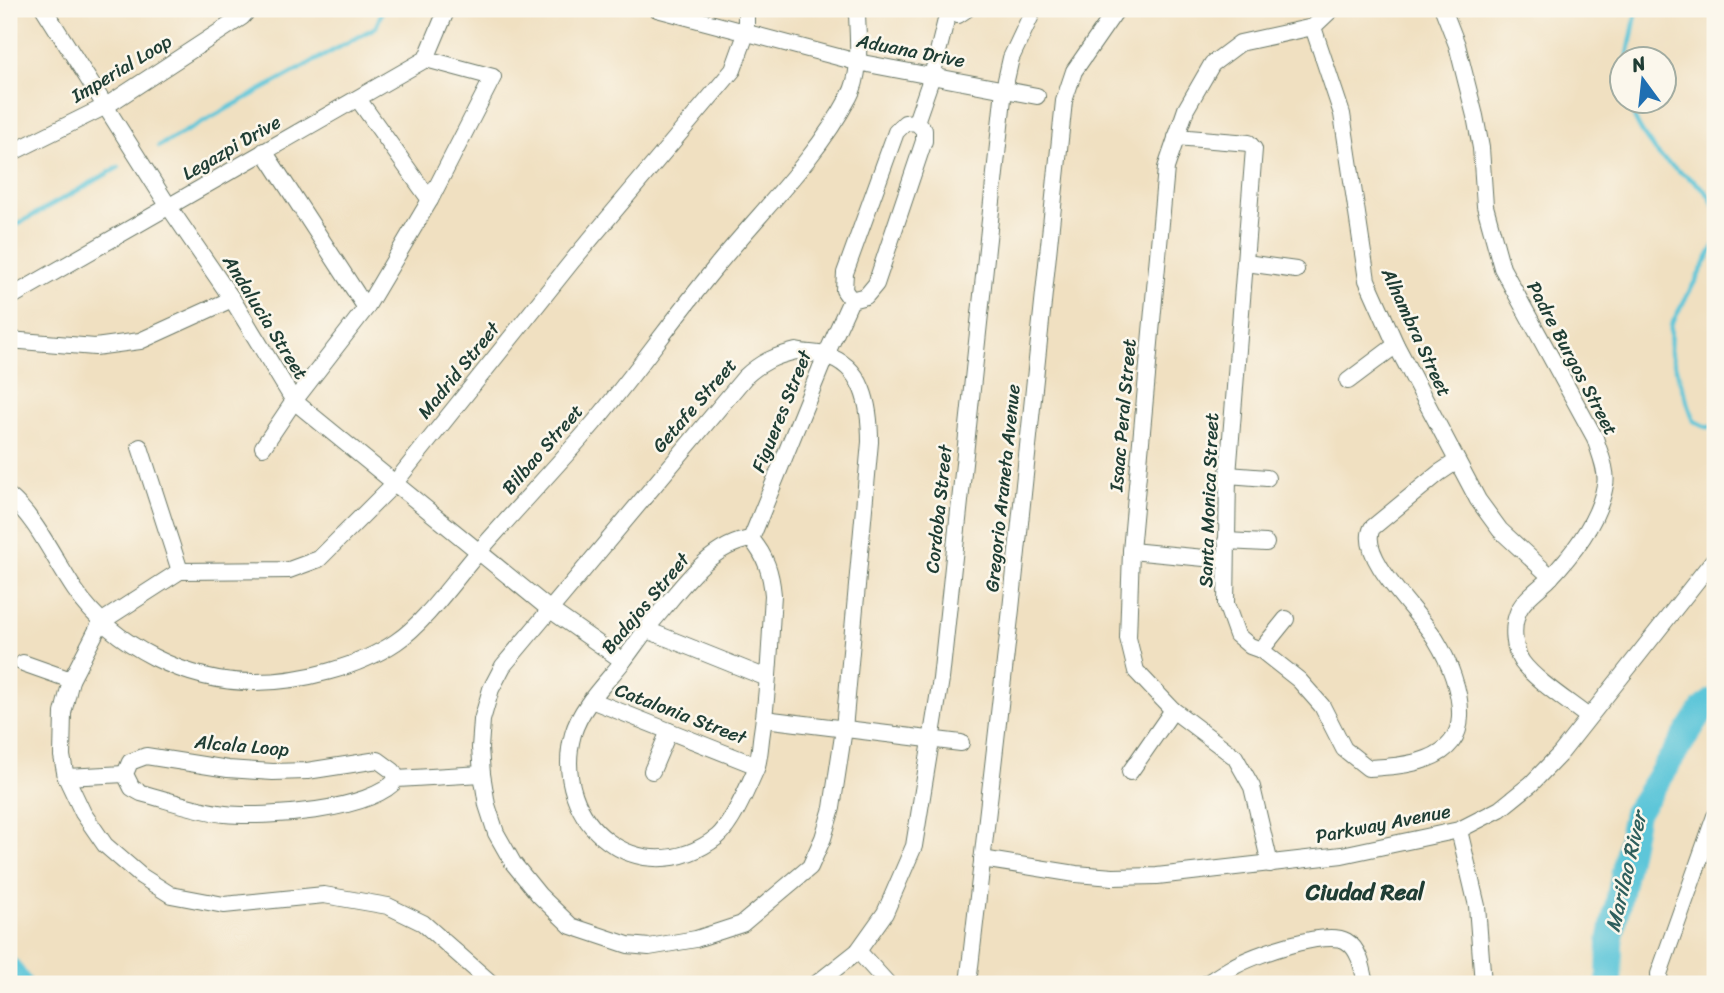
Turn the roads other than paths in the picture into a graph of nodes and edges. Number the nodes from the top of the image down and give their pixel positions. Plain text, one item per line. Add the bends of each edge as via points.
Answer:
1 (44, 9) edge
2 (249, 9) edge
3 (447, 9) edge
4 (657, 9) edge
5 (746, 9) edge
6 (857, 9) edge
7 (967, 9) edge
8 (1034, 9) edge
9 (1116, 9) edge
10 (1332, 9) edge
11 (1443, 9) edge
12 (945, 10) edge
13 (1313, 27) junction
14 (746, 34) junction
15 (426, 59) junction
16 (857, 62) junction
17 (932, 76) junction
18 (1004, 89) junction
19 (1037, 96) dead end
20 (358, 99) junction
21 (106, 106) junction
22 (916, 122) junction
23 (1176, 137) junction
24 (264, 151) junction
25 (9, 154) edge
26 (430, 200) junction
27 (169, 207) junction
28 (1246, 263) junction
29 (1296, 270) dead end
30 (9, 298) edge
31 (232, 299) junction
32 (851, 300) junction
33 (366, 308) junction
34 (9, 340) edge
35 (1396, 345) junction
36 (826, 355) junction
37 (1348, 381) dead end
38 (294, 401) junction
39 (140, 447) dead end
40 (263, 447) dead end
41 (1457, 461) junction
42 (1228, 475) junction
43 (1267, 478) dead end
44 (394, 484) junction
45 (9, 496) edge
46 (751, 539) junction
47 (1226, 541) junction
48 (1266, 543) dead end
49 (480, 550) junction
50 (1131, 551) junction
51 (1715, 558) edge
52 (1225, 560) junction
53 (180, 571) junction
54 (1551, 577) junction
55 (549, 609) junction
56 (1286, 619) dead end
57 (101, 622) junction
58 (647, 629) junction
59 (1261, 650) junction
60 (623, 661) junction
61 (23, 663) dead end
62 (767, 678) junction
63 (71, 680) junction
64 (591, 700) junction
65 (1173, 710) junction
66 (1588, 717) junction
67 (764, 719) junction
68 (844, 729) junction
69 (669, 731) junction
70 (932, 740) junction
71 (961, 743) dead end
72 (757, 766) junction
73 (652, 771) dead end
74 (1130, 772) dead end
75 (125, 774) junction
76 (482, 774) junction
77 (66, 777) junction
78 (397, 779) junction
79 (1715, 816) edge
80 (1459, 830) junction
81 (982, 859) junction
82 (1270, 864) junction
83 (858, 951) junction
84 (492, 984) edge
85 (816, 984) edge
86 (888, 984) edge
87 (968, 984) edge
88 (1206, 984) edge
89 (1366, 984) edge
90 (1483, 984) edge
91 (1660, 984) edge

1 - 21 street, Andalucia Street
2 - 21 street, Imperial Loop
3 - 15 street
4 - 14 street, Aduana Drive
5 - 14 street, Madrid Street
6 - 16 street, Bilbao Street
7 - 12 street via 958,16
8 - 18 street, Cordoba Street via 1011,58
9 - 81 street, Gregorio Araneta Avenue via 1074,71 1065,102
10 - 13 street
11 - 54 street, Padre Burgos Street via 1475,116 1485,206 1502,268 1595,438 1606,482 1584,535
12 - 17 street, Figueres Street
13 - 23 street, Isaac Peral Street via 1240,43 1212,64
13 - 35 street, Alhambra Street via 1342,114 1367,280
14 - 16 street, Aduana Drive
14 - 44 street, Madrid Street via 733,70
15 - 20 street, Legazpi Drive
15 - 26 street via 493,77
16 - 17 street, Aduana Drive
16 - 49 street, Bilbao Street via 852,94 823,139 594,422
17 - 18 street, Aduana Drive
17 - 22 street, Figueres Street
18 - 19 street, Aduana Drive
18 - 70 street, Cordoba Street
20 - 24 street, Legazpi Drive
20 - 26 street
21 - 25 street, Imperial Loop
21 - 27 street, Andalucia Street
22 - 32 street, Figueres Street via 896,132 845,273 844,290
22 - 32 street, Figueres Street via 924,130 924,141 876,284 866,296
23 - 28 street, Santa Monica Street via 1249,143 1254,149
23 - 50 street, Isaac Peral Street via 1166,168
24 - 27 street, Legazpi Drive
24 - 33 street
26 - 33 street
27 - 30 street, Legazpi Drive
27 - 31 street, Andalucia Street
28 - 29 street
28 - 42 street, Santa Monica Street
31 - 34 street via 139,341 95,347
31 - 38 street, Andalucia Street
32 - 36 street, Figueres Street
33 - 38 street
35 - 37 street
35 - 41 street, Alhambra Street
36 - 46 street, Figueres Street
36 - 55 street, Getafe Street via 796,351 759,364
36 - 68 street, Getafe Street via 845,365 860,383 870,417
38 - 40 street
38 - 44 street, Andalucia Street
39 - 53 street
41 - 54 street, Alhambra Street via 1500,530
41 - 59 street, Santa Monica Street via 1371,528 1368,536 1372,556 1437,641 1450,670 1461,702 1460,726 1453,742 1434,757 1368,768 1344,748 1322,706 1304,686
42 - 43 street
42 - 47 street, Santa Monica Street
44 - 49 street, Andalucia Street
44 - 53 street, Madrid Street via 319,559 289,570
45 - 57 street, Bilbao Street
46 - 58 street, Badajos Street via 728,544 715,553
46 - 62 street, Badajos Street via 771,577
47 - 48 street
47 - 52 street, Santa Monica Street
49 - 55 street, Andalucia Street
49 - 57 street, Bilbao Street via 397,642 345,667 296,678 256,682 183,670
50 - 52 street
50 - 65 street, Isaac Peral Street via 1128,638 1136,671
51 - 66 street, Parkway Avenue
52 - 59 street, Santa Monica Street via 1231,622 1237,635
53 - 57 street
54 - 66 street, Padre Burgos Street via 1522,605 1516,645 1521,661
55 - 60 street, Andalucia Street
55 - 76 street, Getafe Street via 491,688 482,720
56 - 59 street
57 - 63 street
58 - 60 street, Badajos Street
58 - 62 street
60 - 64 street, Badajos Street
61 - 63 street
62 - 67 street, Badajos Street
63 - 77 street via 63,713
64 - 69 street, Catalonia Street
64 - 72 street, Badajos Street via 573,731 569,755 579,810 594,831 642,858 692,853 719,836
65 - 74 street
65 - 82 street, Isaac Peral Street via 1235,757 1252,787
66 - 80 street, Parkway Avenue via 1531,784 1491,815
67 - 68 street
67 - 72 street, Badajos Street
68 - 70 street
68 - 76 street, Getafe Street via 832,808 810,867 742,925 649,947 628,945 571,926 539,895 496,833
69 - 72 street, Catalonia Street
69 - 73 street
70 - 71 street
70 - 83 street, Cordoba Street via 914,846 885,913
75 - 77 street
75 - 78 street, Alcala Loop via 130,762 146,756 273,772 378,760
75 - 78 street via 132,789 141,793 224,814 260,815 315,810 372,797
76 - 78 street
77 - 84 street via 105,845 171,895 224,905 324,895 388,906 423,923
79 - 91 street
80 - 82 street, Parkway Avenue via 1342,855
80 - 90 street via 1477,906
81 - 82 street, Parkway Avenue via 1113,877
81 - 87 street, Gregorio Araneta Avenue
83 - 85 street, Cordoba Street
83 - 86 street
88 - 89 street via 1257,957 1332,937 1348,942 1361,961

